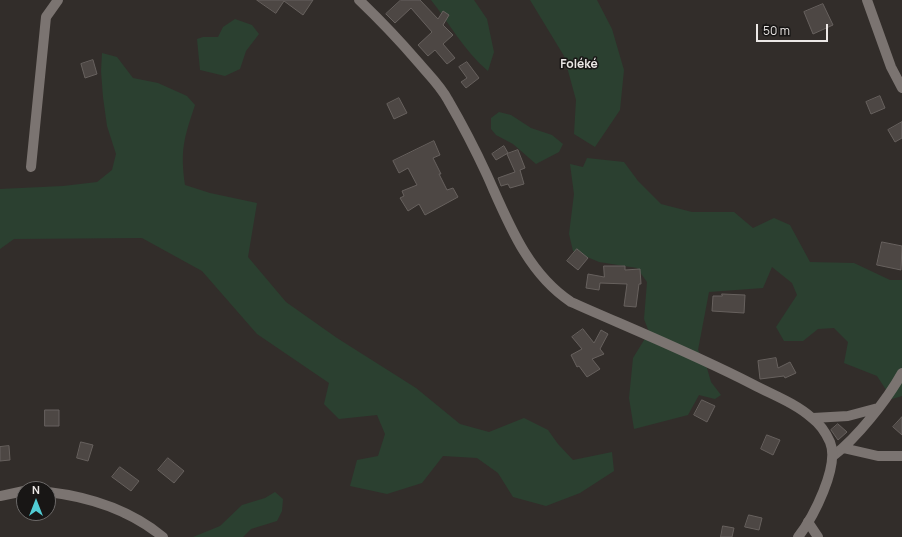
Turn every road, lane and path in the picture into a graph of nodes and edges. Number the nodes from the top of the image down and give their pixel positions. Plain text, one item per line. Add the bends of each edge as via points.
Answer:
1 (58, 0) edge
2 (359, 0) edge
3 (867, 0) edge
4 (902, 88) edge
5 (30, 167) dead end
6 (902, 373) edge
7 (878, 408) junction
8 (813, 418) junction
9 (843, 448) junction
10 (833, 456) junction
11 (902, 456) edge
12 (16, 493) edge
13 (56, 493) edge
14 (0, 496) edge
15 (808, 522) junction
16 (163, 537) edge
17 (798, 537) edge
18 (818, 537) edge

1 - 5 street via 46,17
2 - 8 street via 434,80 447,98 477,153 504,217 537,270 556,292 571,302 731,373 799,408
3 - 4 street via 891,67
6 - 7 street
7 - 8 street via 848,416
7 - 9 street
8 - 10 street via 823,429
9 - 10 street
9 - 11 street via 878,456
10 - 15 street via 826,484
12 - 14 street
13 - 16 street via 111,506 145,522
15 - 17 street
15 - 18 street

